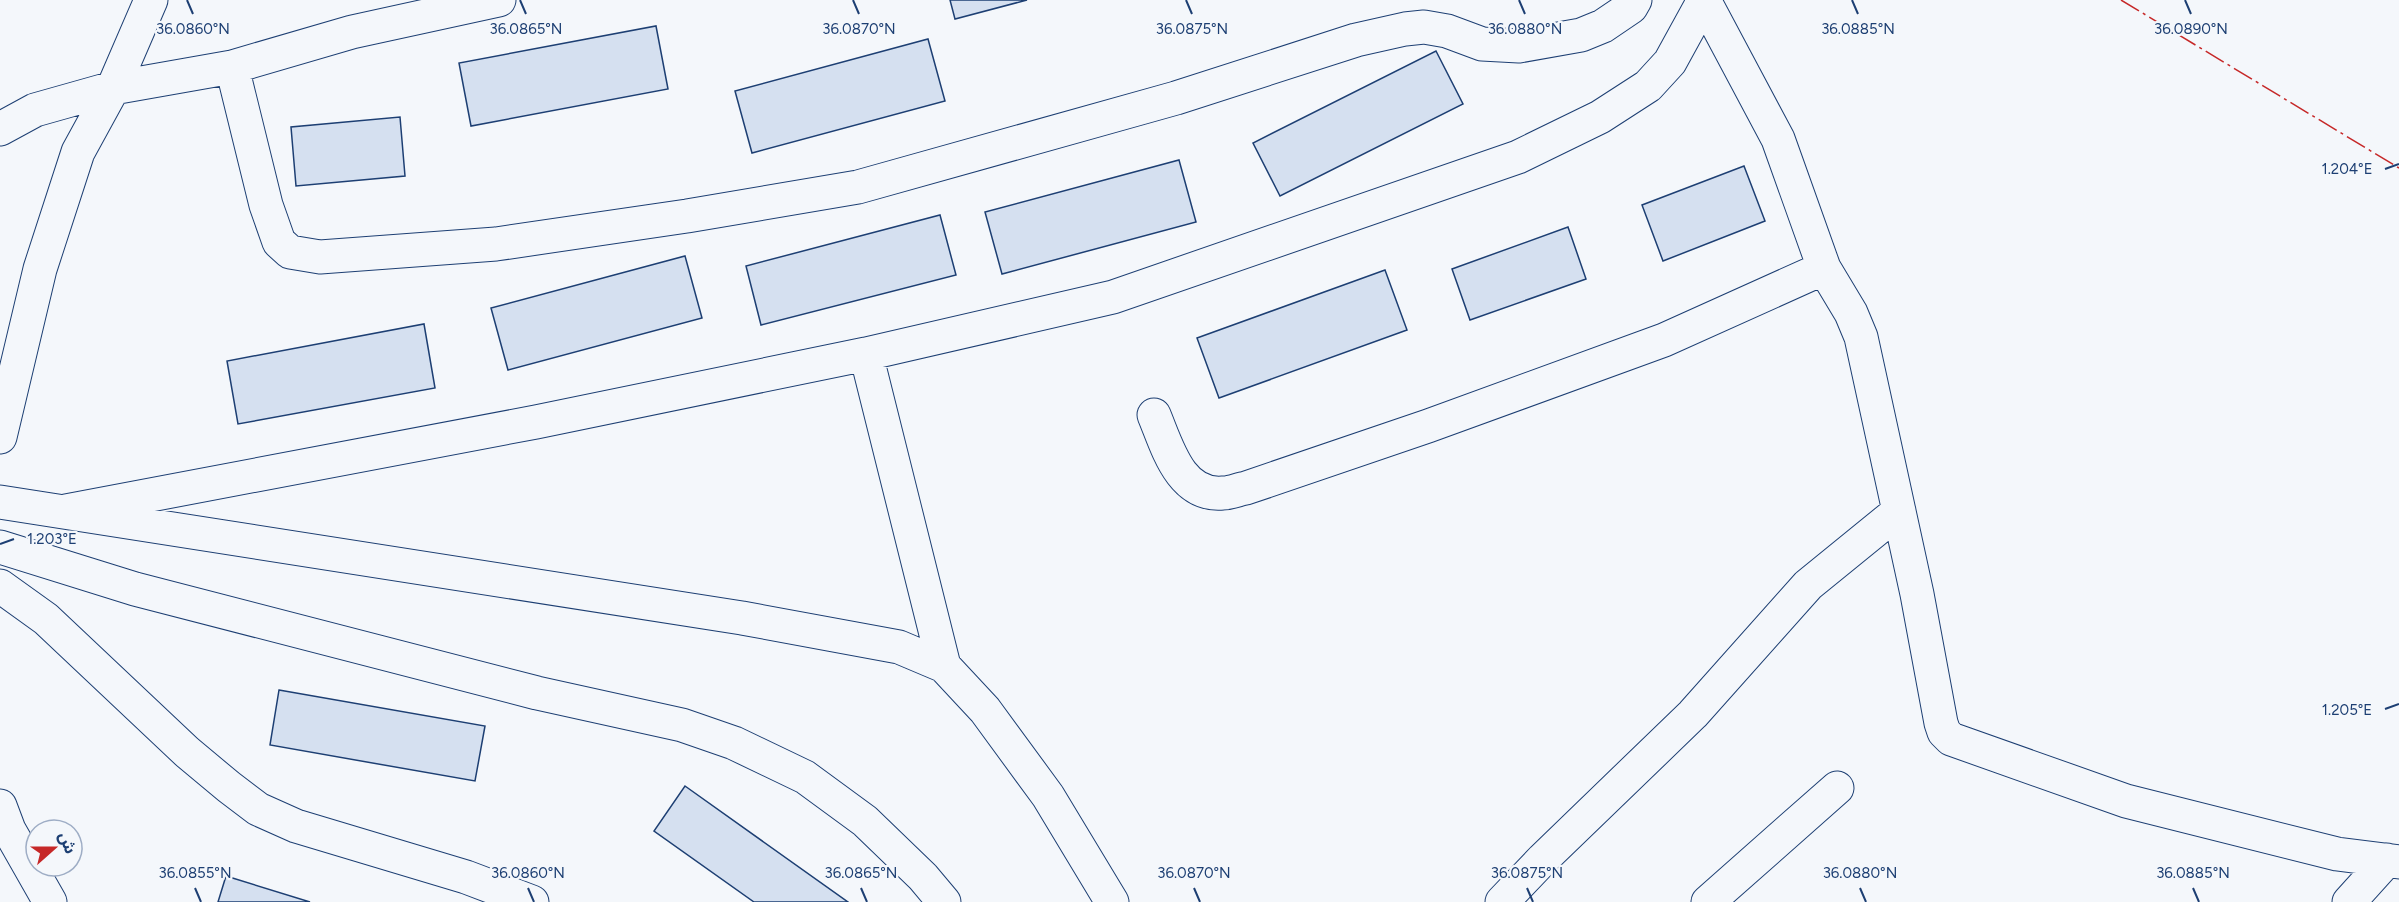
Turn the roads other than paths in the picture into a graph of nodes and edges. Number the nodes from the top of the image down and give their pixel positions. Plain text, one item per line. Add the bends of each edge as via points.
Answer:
1 (151, 0) edge
2 (499, 0) edge
3 (1635, 0) edge
4 (232, 67) junction
5 (113, 88) junction
6 (0, 129) edge
7 (1824, 268) junction
8 (866, 354) junction
9 (1154, 415) dead end
10 (0, 438) edge
11 (0, 502) edge
12 (66, 511) junction
13 (1899, 511) junction
14 (0, 547) edge
15 (0, 586) edge
16 (944, 666) junction
17 (1837, 788) dead end
18 (0, 806) edge
19 (2393, 861) edge
20 (50, 902) edge
21 (532, 902) edge
22 (944, 902) edge
23 (1112, 902) edge
24 (1502, 902) edge
25 (1708, 902) edge
26 (2349, 902) edge

1 - 5 street
2 - 4 street via 352,32
3 - 4 street via 1603,26 1520,45 1482,44 1424,27 1366,38 1176,98 858,187 496,244 320,257 290,252 279,242
4 - 5 street
5 - 6 street via 35,110
5 - 10 street via 78,152 44,258
7 - 8 street via 1778,139 1704,0 1670,62 1648,86 1600,117 1518,157 1113,297
7 - 9 street via 1664,340 1428,426 1222,494 1188,483 1176,466
7 - 13 street via 1861,337
8 - 12 street via 536,422
8 - 16 street
11 - 12 street
12 - 16 street via 849,636 899,647
13 - 19 street via 1941,723 1951,739 2126,801 2337,854
13 - 24 street via 1808,585 1693,714
14 - 22 street via 146,592 537,693 682,726 734,743 805,777 866,821
15 - 21 street via 46,619 187,752 258,809 296,826 466,877
16 - 23 street via 985,710 1048,796
17 - 25 street
18 - 20 street via 9,830
19 - 26 street

